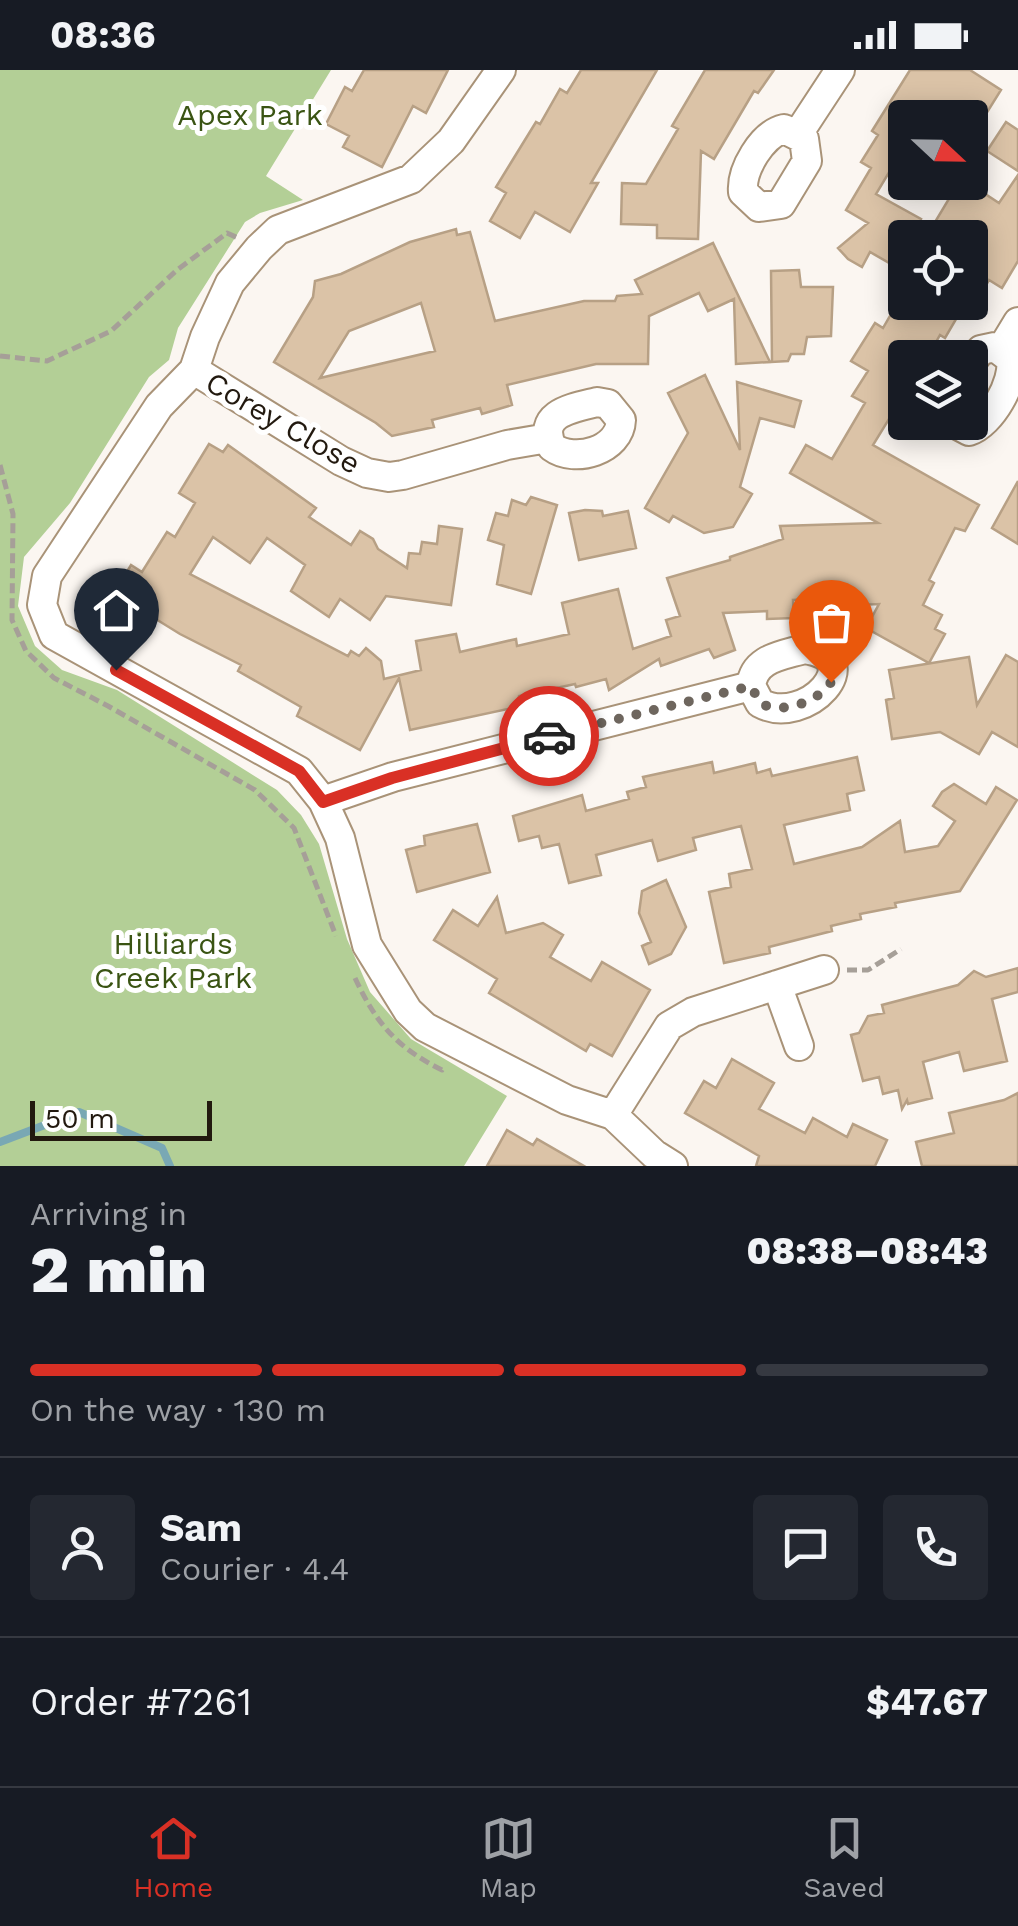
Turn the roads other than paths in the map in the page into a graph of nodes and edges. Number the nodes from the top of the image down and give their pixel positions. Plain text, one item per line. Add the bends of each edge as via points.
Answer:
1 (501, 70) edge
2 (840, 70) edge
3 (798, 134) dead end
4 (1018, 322) edge
5 (988, 350) edge
6 (1001, 350) junction
7 (194, 370) junction
8 (988, 417) edge
9 (548, 438) dead end
10 (751, 686) dead end
11 (323, 802) junction
12 (824, 970) road end
13 (777, 984) junction
14 (799, 1046) dead end
15 (614, 1115) junction
16 (673, 1166) edge

1 - 7 street via 450,141 411,179 278,230 259,248 230,284
2 - 3 street
4 - 6 street
5 - 6 street
6 - 8 street via 1012,373
7 - 9 street, Corey Close via 367,474 403,475
7 - 11 street via 159,406 47,576 42,605 54,635 299,771
10 - 11 street via 410,773
11 - 15 street via 340,838 367,945 408,1011 425,1027 553,1093
12 - 13 street
13 - 14 street
13 - 15 street via 669,1026
15 - 16 street

